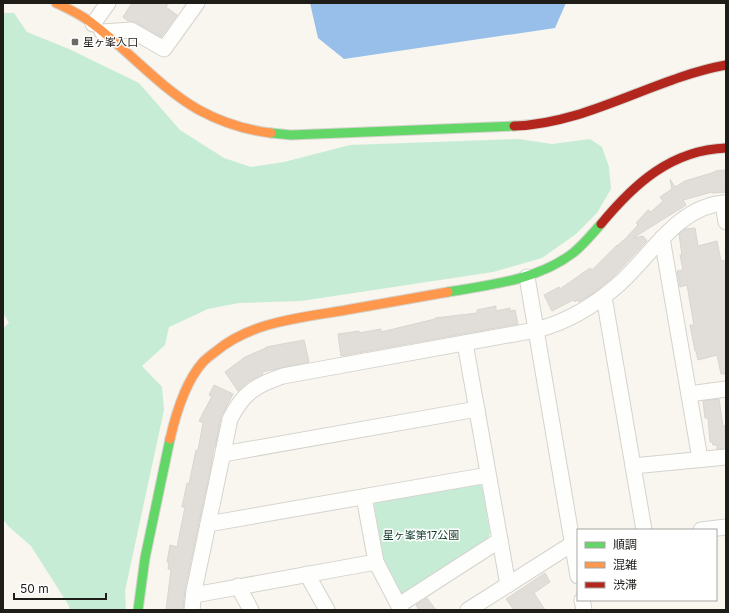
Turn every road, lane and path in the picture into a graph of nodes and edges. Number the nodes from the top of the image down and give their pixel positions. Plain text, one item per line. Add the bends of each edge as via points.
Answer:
1 (56, 3) edge
2 (108, 3) edge
3 (197, 3) edge
4 (98, 28) junction
5 (726, 65) edge
6 (726, 148) edge
7 (724, 203) edge
8 (726, 222) edge
9 (662, 238) junction
10 (527, 277) junction
11 (604, 297) junction
12 (536, 330) junction
13 (465, 343) junction
14 (726, 389) edge
15 (689, 394) junction
16 (477, 410) junction
17 (223, 454) junction
18 (726, 457) edge
19 (700, 459) junction
20 (633, 466) junction
21 (488, 475) junction
22 (364, 496) junction
23 (208, 524) junction
24 (726, 527) edge
25 (644, 529) edge
26 (709, 529) edge
27 (500, 540) junction
28 (575, 544) edge
29 (376, 562) junction
30 (577, 565) edge
31 (307, 574) junction
32 (508, 585) junction
33 (238, 586) junction
34 (194, 594) junction
35 (400, 608) edge
36 (138, 610) edge
37 (192, 610) edge
38 (251, 610) edge
39 (326, 610) edge
40 (468, 610) edge

1 - 4 street
2 - 4 street
3 - 4 street via 164,48 131,30
4 - 5 street via 197,108 239,127 272,133 523,126 546,123 586,112 682,76
6 - 10 street via 669,162 645,178 590,238 568,256
7 - 8 street
7 - 9 street via 706,207 690,215
9 - 11 street
9 - 15 street
10 - 12 street
10 - 36 street via 259,326 233,338 203,362 186,391 173,431 144,566
11 - 12 street via 571,318 554,326
11 - 20 street
12 - 13 street
12 - 28 street
13 - 16 street
13 - 17 street via 267,381 246,394 237,405 230,419
14 - 15 street
15 - 19 street
16 - 17 street
16 - 21 street
17 - 23 street
18 - 19 street
19 - 20 street
20 - 25 street
21 - 22 street
21 - 27 street
22 - 23 street
22 - 29 street
23 - 34 street
24 - 26 street
27 - 32 street
27 - 35 street
28 - 30 street
28 - 32 street
29 - 31 street
29 - 35 street
31 - 33 street
31 - 39 street
32 - 40 street
33 - 34 street
33 - 38 street
34 - 37 street

